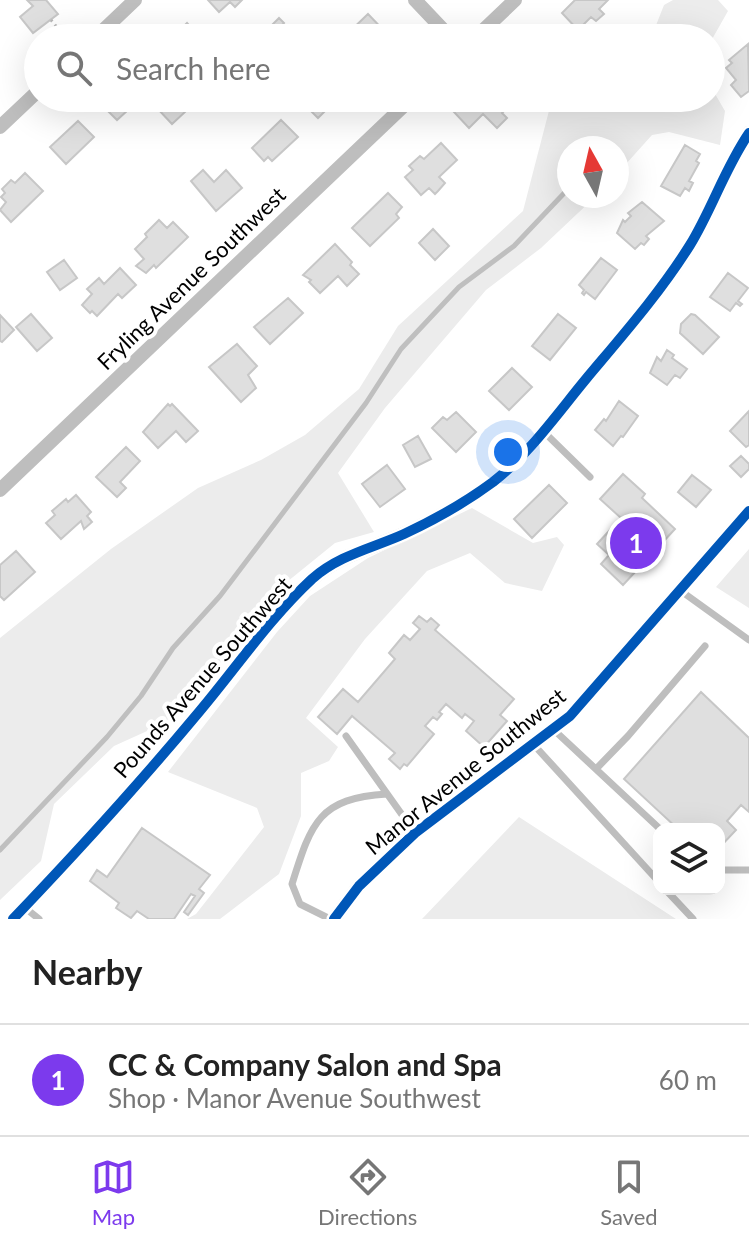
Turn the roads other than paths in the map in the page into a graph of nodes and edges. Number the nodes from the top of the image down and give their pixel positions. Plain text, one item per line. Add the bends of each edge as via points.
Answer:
1 (135, 0) edge
2 (415, 0) edge
3 (515, 0) edge
4 (110, 24) edge
5 (438, 24) edge
6 (490, 24) edge
7 (24, 104) edge
8 (397, 112) edge
9 (0, 127) edge
10 (749, 133) edge
11 (543, 431) junction
12 (590, 477) dead end
13 (0, 490) edge
14 (749, 511) edge
15 (681, 591) junction
16 (749, 640) edge
17 (705, 646) dead end
18 (554, 730) junction
19 (346, 736) dead end
20 (534, 745) junction
21 (596, 769) junction
22 (387, 794) junction
23 (654, 823) edge
24 (415, 833) junction
25 (725, 870) edge
26 (749, 870) edge
27 (653, 875) edge
28 (671, 895) edge
29 (24, 907) junction
30 (336, 918) edge
31 (13, 919) edge
32 (39, 919) edge
33 (693, 919) edge

1 - 4 street
2 - 5 street
3 - 6 street
7 - 9 street
8 - 13 street, Fryling Avenue Southwest
10 - 11 street, Pounds Avenue Southwest via 662,287
11 - 12 lane
11 - 29 street, Pounds Avenue Southwest via 493,482 458,505 362,549 311,580 82,847
14 - 15 street, Manor Avenue Southwest
15 - 16 lane
15 - 18 street, Manor Avenue Southwest
17 - 21 lane
18 - 20 street, Manor Avenue Southwest
18 - 21 lane
19 - 22 lane
20 - 24 street, Manor Avenue Southwest
20 - 27 lane
21 - 23 lane
22 - 24 lane
22 - 30 lane via 343,802 323,813 307,838 292,884 300,904
24 - 30 street, Manor Avenue Southwest via 359,886
25 - 26 lane
28 - 33 lane
29 - 31 street, Pounds Avenue Southwest
29 - 32 lane

